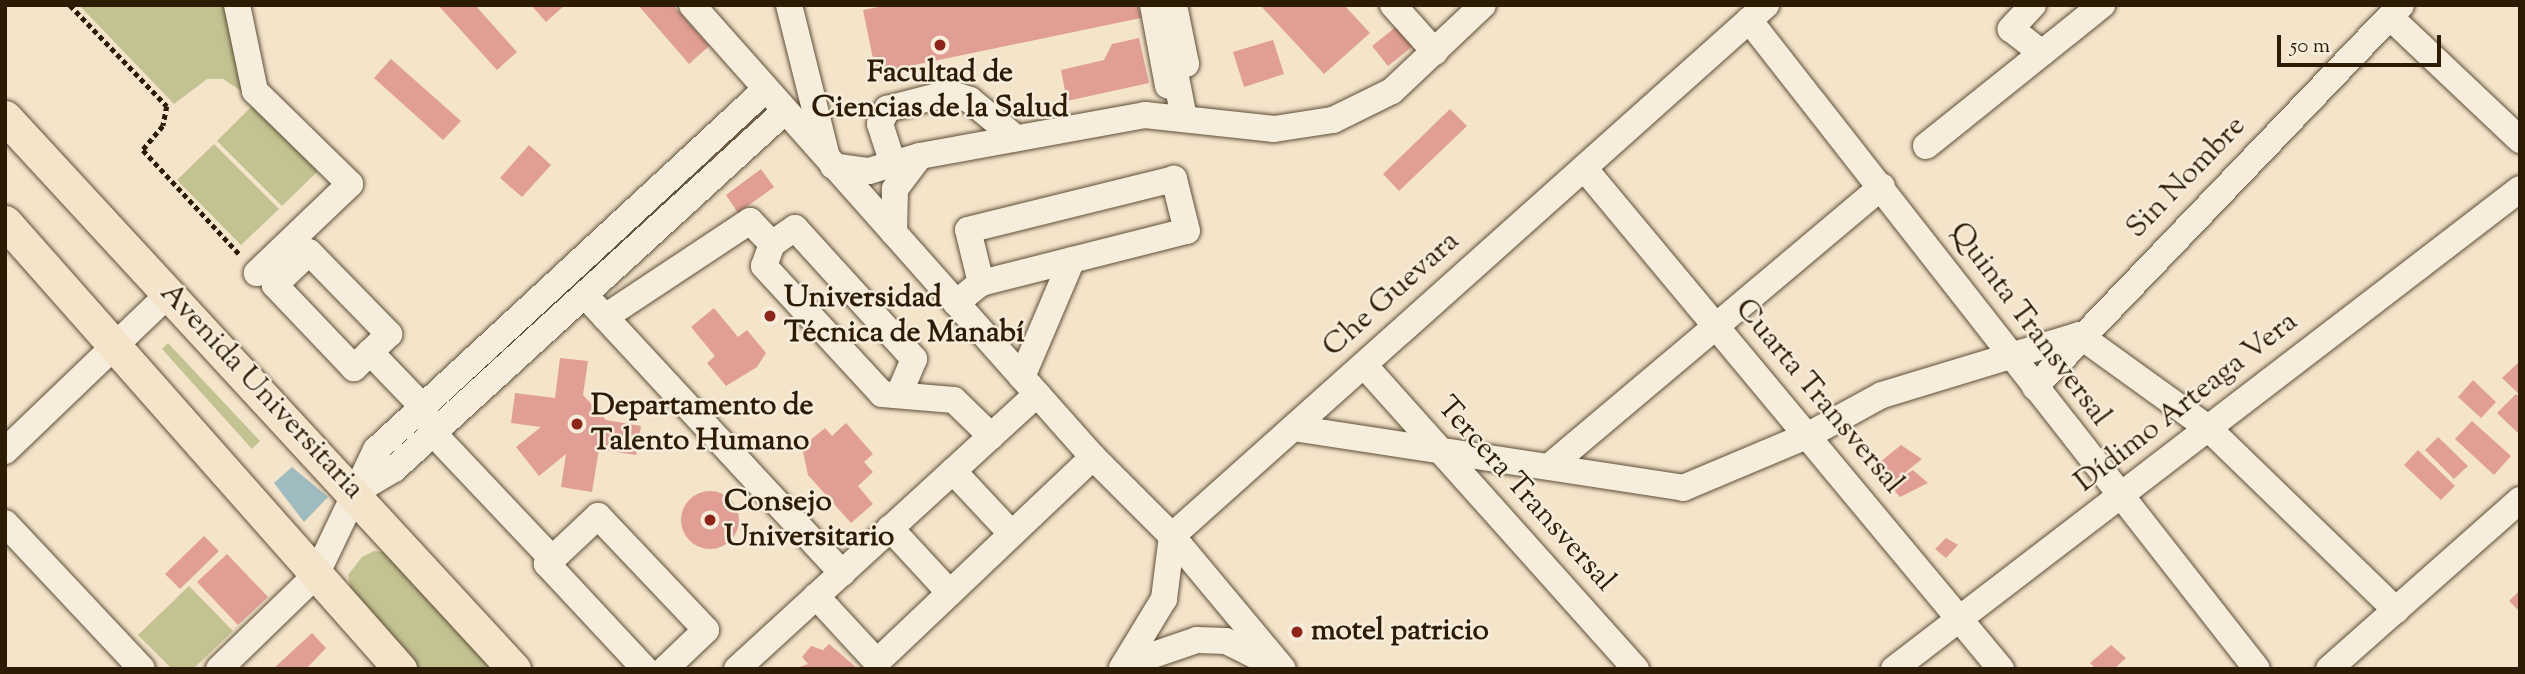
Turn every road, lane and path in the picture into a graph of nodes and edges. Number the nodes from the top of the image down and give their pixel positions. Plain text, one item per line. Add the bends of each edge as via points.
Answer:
1 (70, 5) edge
2 (237, 5) edge
3 (692, 5) edge
4 (789, 5) edge
5 (1153, 5) edge
6 (1174, 5) edge
7 (1393, 5) edge
8 (1483, 5) edge
9 (2033, 5) edge
10 (2102, 5) edge
11 (2396, 11) edge
12 (1758, 13) edge
13 (1435, 52) junction
14 (2042, 53) junction
15 (766, 89) junction
16 (785, 111) junction
17 (5, 117) edge
18 (1179, 117) junction
19 (1016, 138) junction
20 (2520, 140) edge
21 (1926, 146) dead end
22 (920, 156) junction
23 (830, 162) junction
24 (893, 164) junction
25 (1584, 167) junction
26 (1882, 186) junction
27 (2520, 189) edge
28 (5, 222) edge
29 (894, 233) junction
30 (772, 244) junction
31 (1072, 260) junction
32 (257, 273) joint
33 (981, 283) junction
34 (575, 284) junction
35 (169, 294) junction
36 (956, 303) junction
37 (605, 317) junction
38 (1717, 327) junction
39 (2079, 335) junction
40 (116, 346) junction
41 (370, 352) dead end
42 (2014, 358) junction
43 (1364, 365) junction
44 (1029, 385) junction
45 (2035, 387) junction
46 (899, 396) junction
47 (422, 406) junction
48 (1293, 428) junction
49 (2208, 428) junction
50 (433, 433) junction
51 (990, 436) junction
52 (1807, 436) junction
53 (1438, 448) junction
54 (5, 451) edge
55 (1093, 457) junction
56 (1550, 466) junction
57 (953, 471) junction
58 (355, 492) junction
59 (2118, 498) junction
60 (2520, 500) edge
61 (5, 523) edge
62 (890, 528) junction
63 (1012, 534) junction
64 (1172, 536) junction
65 (553, 560) junction
66 (842, 573) junction
67 (316, 575) junction
68 (950, 593) junction
69 (816, 596) junction
70 (2396, 610) junction
71 (1959, 619) junction
72 (1620, 663) edge
73 (676, 665) edge
74 (1123, 667) edge
75 (142, 669) edge
76 (219, 669) edge
77 (400, 669) edge
78 (514, 669) edge
79 (646, 669) edge
80 (737, 669) edge
81 (1281, 669) edge
82 (1894, 669) edge
83 (2001, 669) edge
84 (2257, 669) edge
85 (2329, 669) edge

1 - 32 path via 167,106 163,126 143,150
2 - 32 street via 255,91 350,184
3 - 15 street
4 - 23 street
5 - 18 street
6 - 18 street via 1186,64 1174,67
7 - 13 street
8 - 13 street
9 - 14 street via 2011,29
10 - 14 street
11 - 20 street
11 - 39 street, Sin Nombre
12 - 25 street, Che Guevara
12 - 26 street, Quinta Transversal
13 - 18 street via 1392,91 1333,120 1274,129
14 - 21 street
15 - 16 street
15 - 34 street
16 - 23 street
16 - 34 street
17 - 35 main road, Avenida Universitaria
18 - 19 street via 1145,115
19 - 22 street
19 - 24 street via 970,100 938,95 895,104 882,115
22 - 24 street
22 - 29 street via 895,189
23 - 24 street via 858,173
23 - 29 street
25 - 38 street, Cuarta Transversal
25 - 43 street, Che Guevara
26 - 38 street
26 - 42 street, Quinta Transversal
27 - 49 street, Dídimo Arteaga Vera
28 - 40 main road
29 - 36 street
30 - 37 street via 750,221
30 - 46 street via 764,266 882,394
30 - 46 street via 795,228 914,359
31 - 33 street
31 - 33 street via 1187,231 1174,179 968,230
31 - 44 street
33 - 36 street
34 - 37 street
34 - 47 street
34 - 50 street
35 - 40 street
35 - 58 main road, Avenida Universitaria
36 - 44 street
37 - 66 street
38 - 52 street, Cuarta Transversal
38 - 56 street
39 - 42 street
39 - 45 street, Sin Nombre
39 - 49 street
40 - 54 street
40 - 67 main road
41 - 47 street
42 - 45 street, Quinta Transversal
42 - 52 street via 1882,395
43 - 48 street, Che Guevara
43 - 53 street, Tercera Transversal
44 - 51 street
44 - 55 street
45 - 59 street, Quinta Transversal
46 - 51 street via 954,400
47 - 50 street
47 - 58 street via 376,450
48 - 53 street
48 - 64 street, Che Guevara
49 - 59 street, Dídimo Arteaga Vera
49 - 70 street
50 - 58 street via 394,469
50 - 65 street
51 - 57 street
52 - 56 street via 1683,488
52 - 71 street, Cuarta Transversal
53 - 56 street
53 - 72 street, Tercera Transversal
55 - 63 street
55 - 64 street
57 - 62 street
57 - 63 street
58 - 67 street
58 - 78 main road, Avenida Universitaria
59 - 71 street, Dídimo Arteaga Vera
59 - 84 street, Quinta Transversal
60 - 70 street
61 - 75 street
62 - 66 street
62 - 68 street
63 - 68 street
64 - 74 street via 1164,599
64 - 81 street
65 - 73 street via 598,516 706,630
65 - 79 street via 547,564
66 - 69 street
67 - 76 street
67 - 77 main road
68 - 69 street via 877,662
69 - 80 street
70 - 85 street
71 - 82 street, Dídimo Arteaga Vera
71 - 83 street, Cuarta Transversal
74 - 81 street via 1196,640 1226,641

